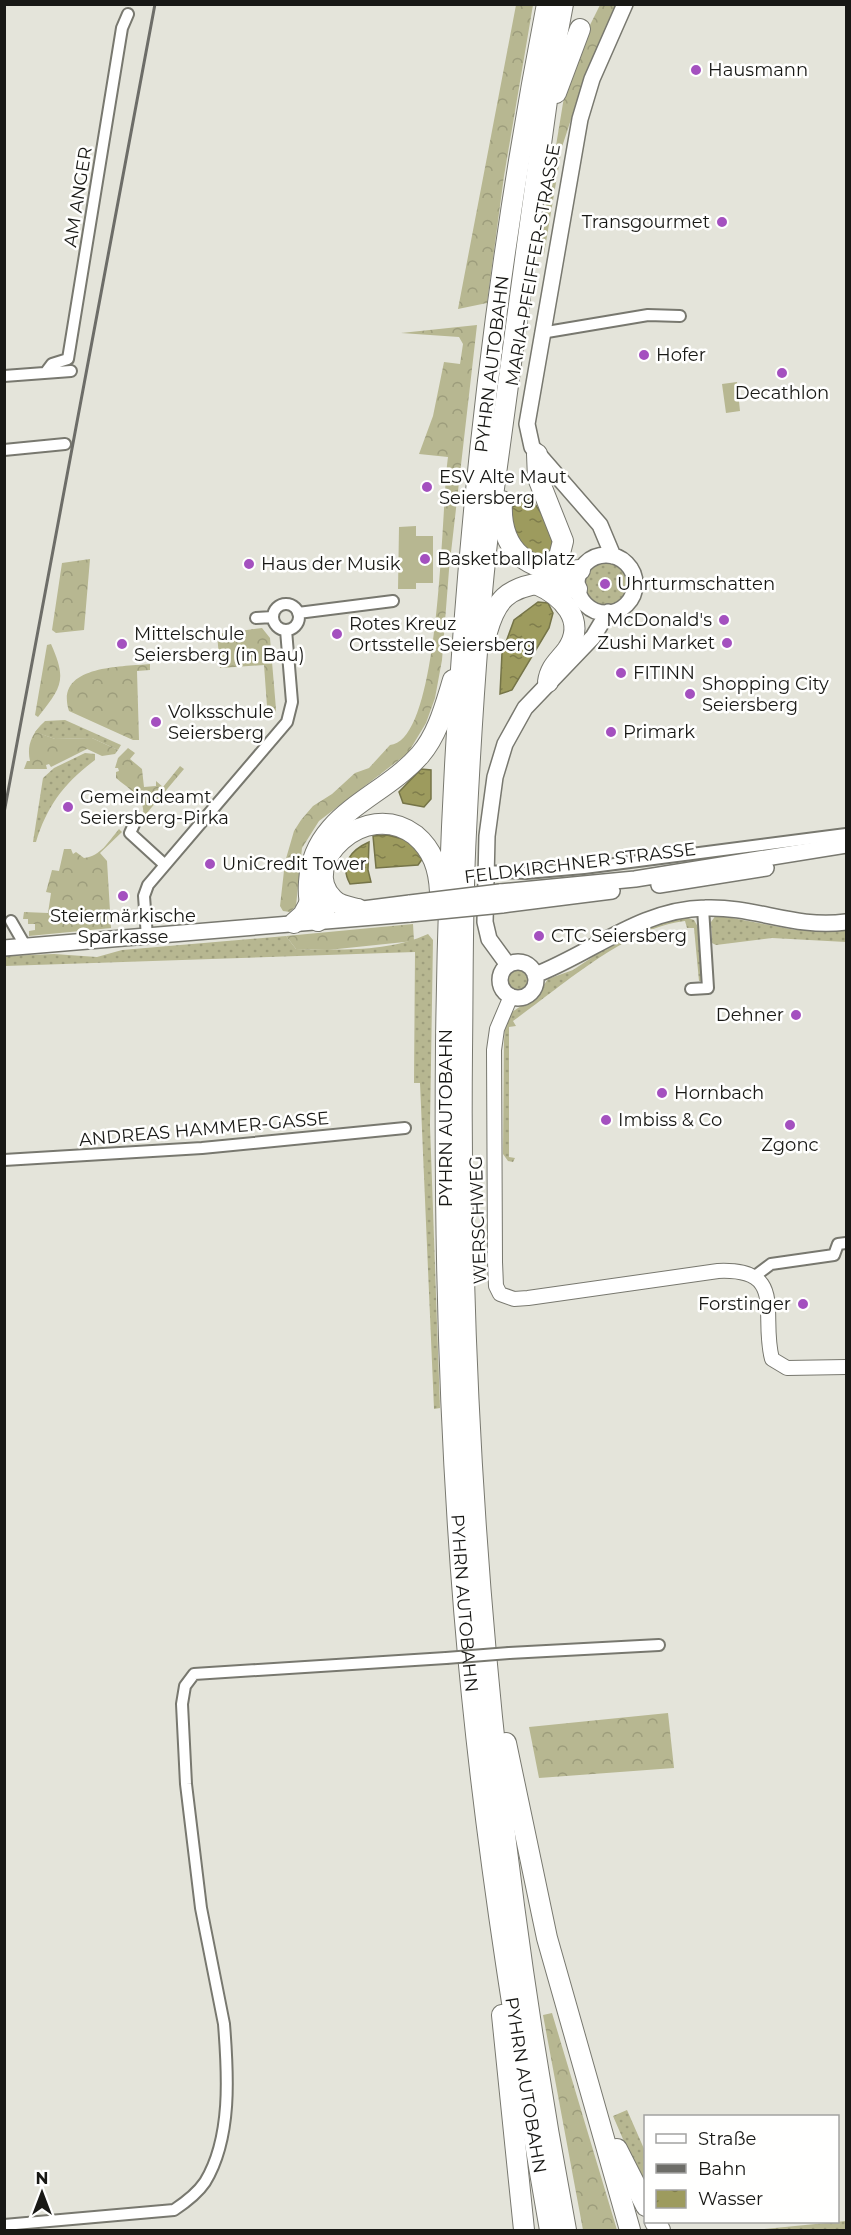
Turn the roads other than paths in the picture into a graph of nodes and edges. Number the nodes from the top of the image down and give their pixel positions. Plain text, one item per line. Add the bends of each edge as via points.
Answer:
1 (547, 4) edge
2 (563, 4) edge
3 (625, 4) edge
4 (128, 14) dead end
5 (580, 29) dead end
6 (544, 120) junction
7 (680, 316) dead end
8 (541, 333) junction
9 (71, 371) dead end
10 (46, 372) junction
11 (4, 376) edge
12 (65, 444) dead end
13 (500, 447) junction
14 (4, 450) edge
15 (537, 454) junction
16 (592, 518) junction
17 (613, 556) junction
18 (584, 572) junction
19 (536, 575) junction
20 (393, 601) dead end
21 (588, 606) junction
22 (608, 612) junction
23 (298, 613) junction
24 (273, 617) junction
25 (256, 618) dead end
26 (286, 630) junction
27 (576, 651) junction
28 (470, 661) junction
29 (548, 682) junction
30 (137, 818) dead end
31 (845, 844) edge
32 (165, 865) junction
33 (485, 871) junction
34 (325, 888) junction
35 (410, 908) junction
36 (703, 908) junction
37 (358, 909) junction
38 (314, 912) junction
39 (11, 921) dead end
40 (846, 922) edge
41 (294, 923) joint
42 (447, 929) junction
43 (147, 937) junction
44 (26, 946) junction
45 (4, 948) edge
46 (508, 965) junction
47 (535, 975) junction
48 (691, 989) dead end
49 (511, 996) junction
50 (405, 1128) dead end
51 (4, 1160) edge
52 (846, 1243) edge
53 (755, 1276) junction
54 (846, 1367) edge
55 (659, 1645) dead end
56 (488, 1664) junction
57 (494, 1887) junction
58 (593, 2097) junction
59 (644, 2204) edge
60 (4, 2225) edge
61 (524, 2230) edge
62 (550, 2230) edge
63 (566, 2230) edge
64 (630, 2230) edge

1 - 28 highway, PYHRN AUTOBAHN via 495,322
2 - 6 highway, PYHRN AUTOBAHN
3 - 8 main road, MARIA-PFEIFFER-STRASSE via 592,79 580,119
4 - 10 street, AM ANGER via 122,28 68,360 52,364
5 - 6 highway
6 - 13 highway, PYHRN AUTOBAHN
7 - 8 street via 648,315
8 - 15 main road, MARIA-PFEIFFER-STRASSE via 527,424
9 - 10 street
10 - 11 street
12 - 14 street
13 - 19 highway via 504,457 504,533 512,549
13 - 28 highway, PYHRN AUTOBAHN
15 - 16 main road, MARIA-PFEIFFER-STRASSE via 574,492
15 - 19 highway via 538,478 562,547 555,560
16 - 17 main road, MARIA-PFEIFFER-STRASSE via 600,525
16 - 18 main road, MARIA-PFEIFFER-STRASSE via 596,538
17 - 18 main road
17 - 22 main road via 629,567 634,584 627,603
18 - 19 highway via 560,582
18 - 21 main road
19 - 28 highway via 526,585 508,593 493,613
19 - 29 highway via 562,598 574,629 568,649 550,670
20 - 23 street
21 - 22 main road
21 - 27 main road via 590,617
22 - 27 main road via 593,637
23 - 24 street via 285,604 275,609
23 - 26 street via 296,624
24 - 25 street
24 - 26 street via 278,627
26 - 32 street via 292,702 287,722
27 - 29 main road
28 - 38 highway via 422,753 405,771 345,813 322,838 312,862
28 - 42 highway, PYHRN AUTOBAHN
28 - 56 highway, PYHRN AUTOBAHN via 461,1164 469,1428
29 - 33 main road via 517,720 500,760
30 - 32 street via 130,833
31 - 33 street via 526,873
31 - 35 main road, FELDKIRCHNER STRASSE, bridge via 501,899
32 - 43 street via 144,896
33 - 46 main road via 487,933
34 - 37 highway via 333,901
34 - 38 highway via 326,909
34 - 42 highway via 329,856 349,833 382,823 406,829 427,846 434,859 440,878 440,914
35 - 37 main road, FELDKIRCHNER STRASSE
35 - 38 main road, FELDKIRCHNER STRASSE via 336,922
36 - 40 main road via 736,909 797,923
36 - 47 main road via 647,919
36 - 48 street via 708,988
37 - 38 main road, FELDKIRCHNER STRASSE
38 - 41 highway
39 - 44 street
41 - 43 main road
42 - 57 highway, PYHRN AUTOBAHN via 445,1166 452,1402 472,1694
43 - 44 main road
44 - 45 main road
46 - 47 main road via 524,963
46 - 49 main road via 500,980
47 - 49 main road via 530,993
49 - 53 street, WERSCHWEG via 497,1029 494,1050 495,1262 500,1294 528,1298 718,1271 741,1271
50 - 51 street, ANDREAS HAMMER-GASSE via 202,1148
52 - 53 street via 838,1244 834,1255 771,1264
53 - 54 street via 768,1297 772,1359 787,1368
55 - 60 street, bridge via 194,1674 185,1686 182,1704 186,1784 201,1908 226,2044 225,2109 216,2155 204,2183 174,2210
56 - 58 highway via 547,1938
56 - 63 highway, PYHRN AUTOBAHN via 517,1934
57 - 61 highway via 495,1941
57 - 62 highway, PYHRN AUTOBAHN
58 - 59 highway
58 - 64 highway

